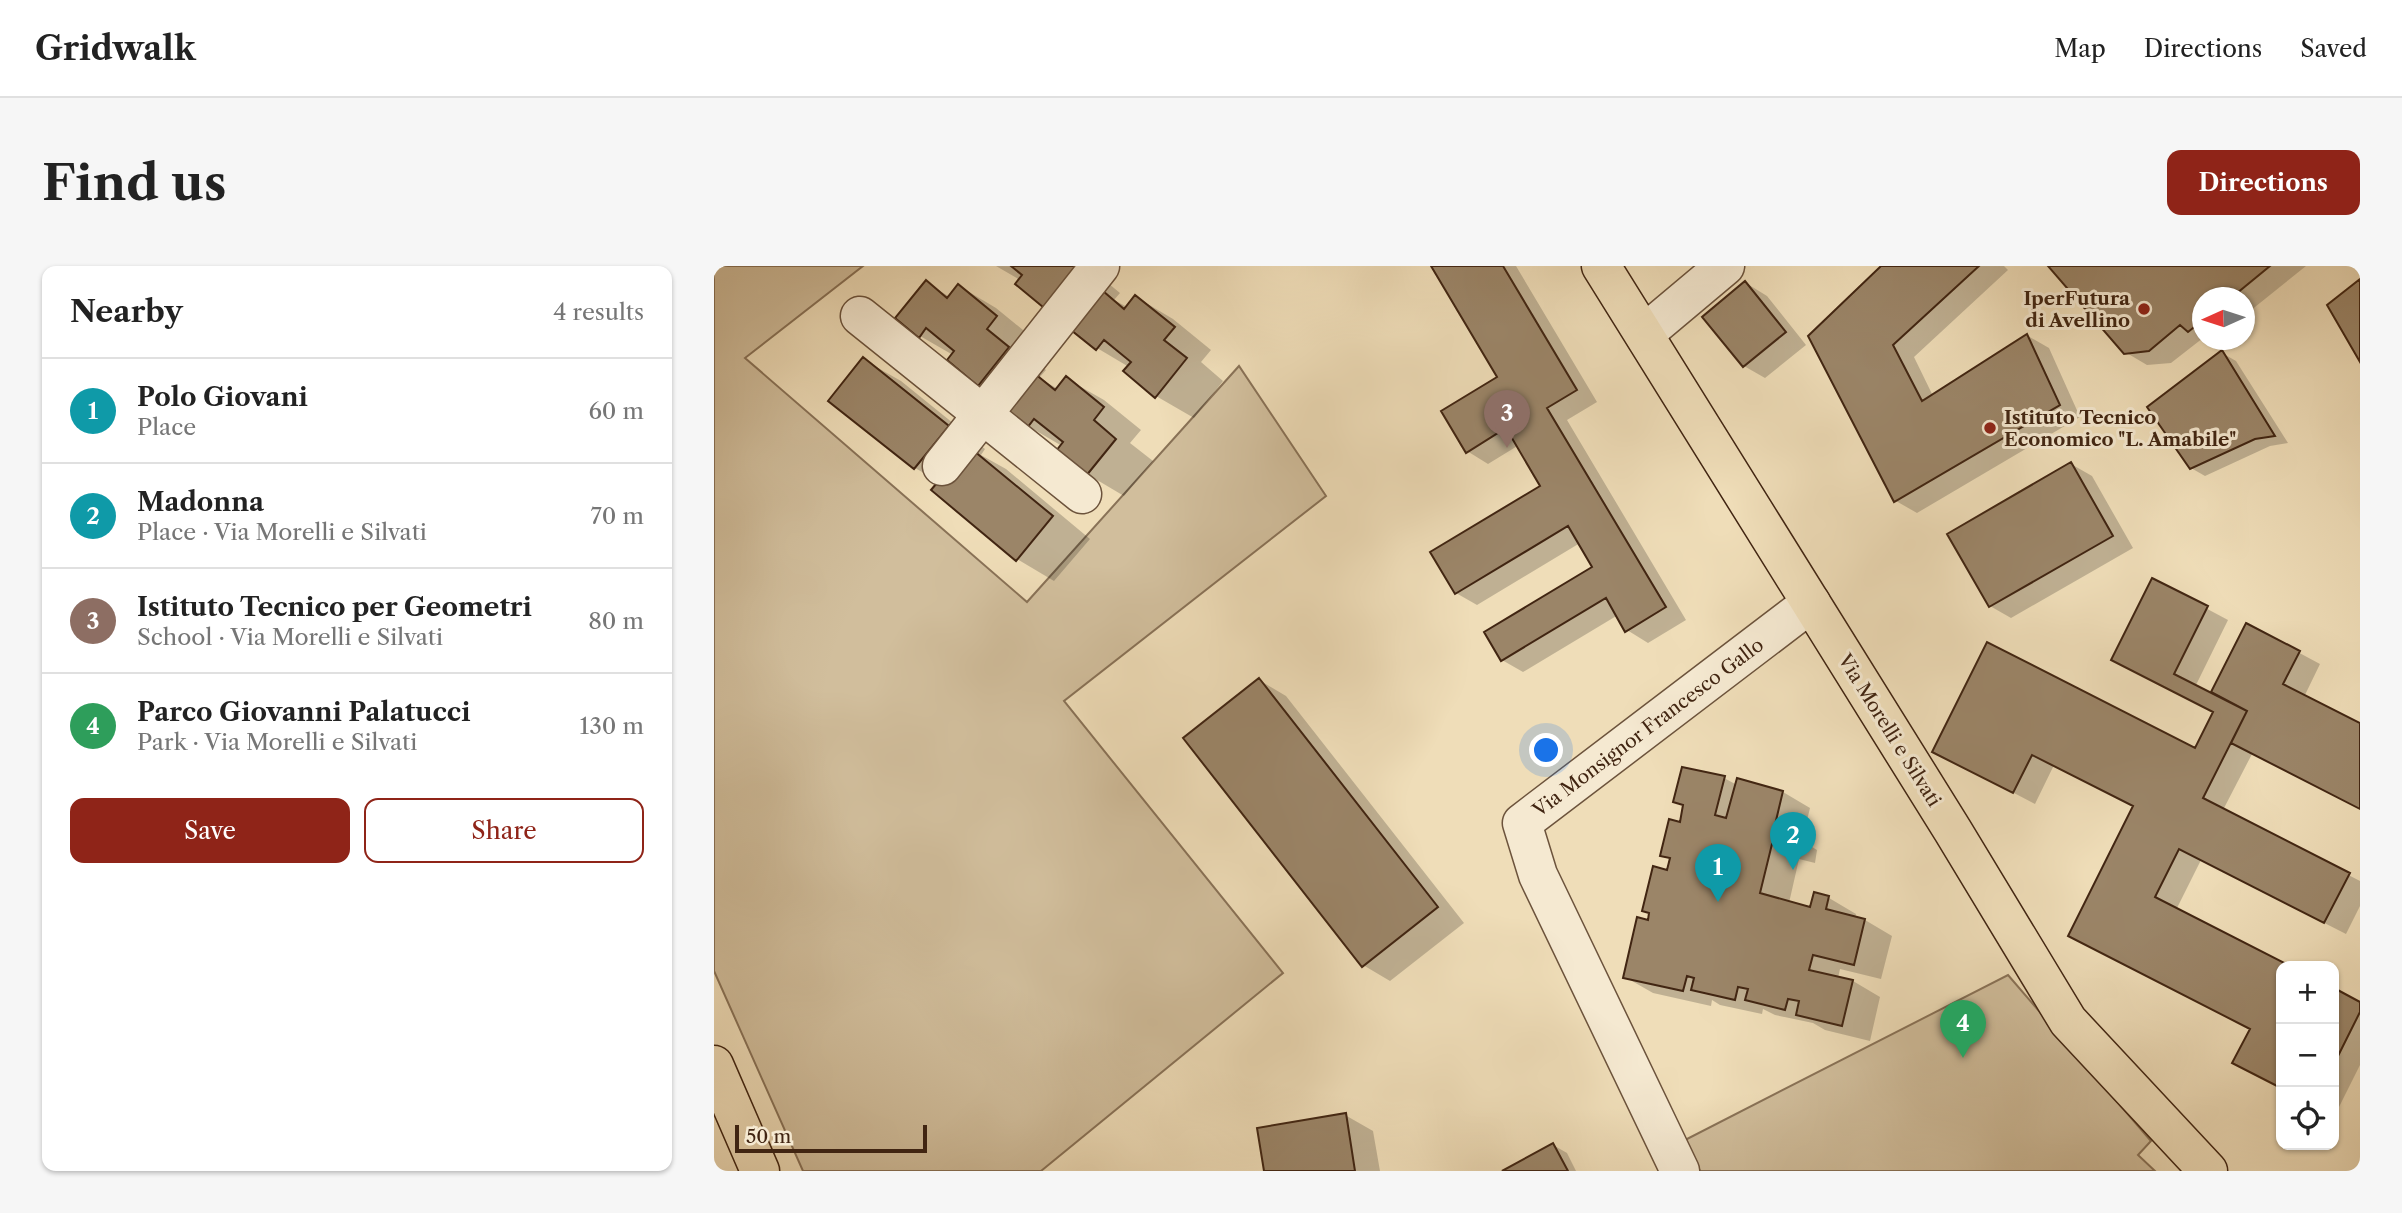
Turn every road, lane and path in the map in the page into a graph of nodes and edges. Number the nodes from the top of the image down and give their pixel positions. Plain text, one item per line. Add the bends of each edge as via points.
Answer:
1 (1100, 266) edge
2 (1601, 266) edge
3 (1725, 266) edge
4 (860, 316) dead end
5 (1644, 334) junction
6 (983, 414) junction
7 (942, 466) dead end
8 (1082, 494) dead end
9 (1811, 603) junction
10 (714, 1065) edge
11 (760, 1171) edge
12 (1680, 1171) edge
13 (2208, 1171) edge

1 - 6 street
2 - 5 main road, Via Morelli e Silvati
3 - 5 street
4 - 6 street
5 - 9 main road, Via Morelli e Silvati
6 - 7 street
6 - 8 street
9 - 12 street, Via Monsignor Francesco Gallo via 1522,823 1538,874
9 - 13 main road, Via Morelli e Silvati via 2068,1021
10 - 11 main road

